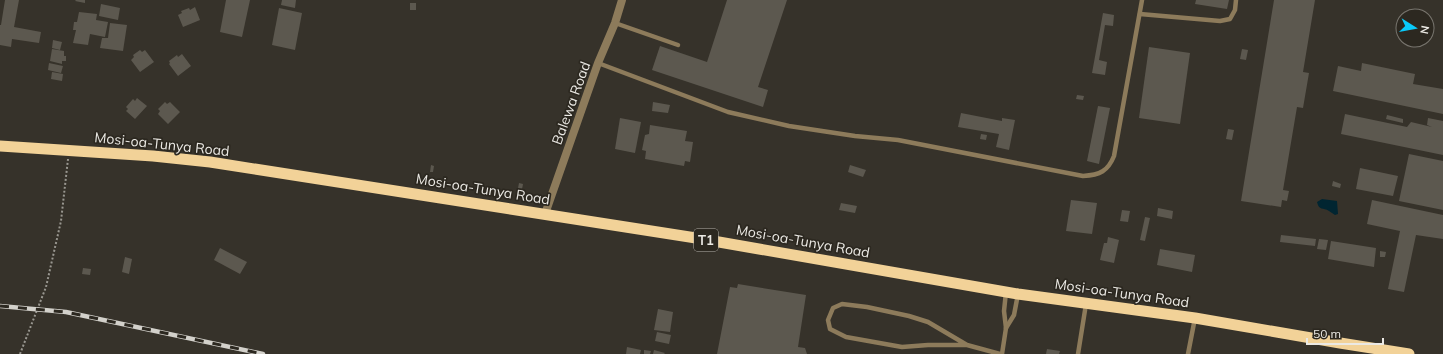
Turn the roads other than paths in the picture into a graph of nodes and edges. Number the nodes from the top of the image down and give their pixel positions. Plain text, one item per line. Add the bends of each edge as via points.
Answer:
1 (622, 0) edge
2 (1142, 0) edge
3 (1236, 0) edge
4 (1140, 14) junction
5 (614, 23) junction
6 (678, 45) dead end
7 (598, 63) junction
8 (0, 146) edge
9 (544, 214) junction
10 (1006, 291) junction
11 (1018, 294) junction
12 (1086, 304) junction
13 (1195, 318) junction
14 (1006, 328) junction
15 (967, 345) junction
16 (1001, 354) edge
17 (1078, 354) edge
18 (1188, 354) edge
19 (1409, 354) edge

1 - 5 street, Balewa Road
2 - 4 lane
3 - 4 lane via 1235,10 1230,19 1220,21
4 - 7 lane via 1114,156 1105,170 1083,176 898,140 789,126 728,112
5 - 6 lane
5 - 7 street, Balewa Road
7 - 9 street, Balewa Road
8 - 9 highway, Mosi-oa-Tunya Road / T1 via 210,162
9 - 10 highway, Mosi-oa-Tunya Road / T1
10 - 11 highway, Mosi-oa-Tunya Road / T1
10 - 14 lane
11 - 12 highway, Mosi-oa-Tunya Road / T1
11 - 14 lane via 1014,315
12 - 13 highway, Mosi-oa-Tunya Road / T1
12 - 17 lane
13 - 18 lane
13 - 19 highway, Mosi-oa-Tunya Road / T1
14 - 16 lane
15 - 15 lane via 902,347 846,337 830,329 828,320 833,308 842,304 867,307 928,322
15 - 16 lane

